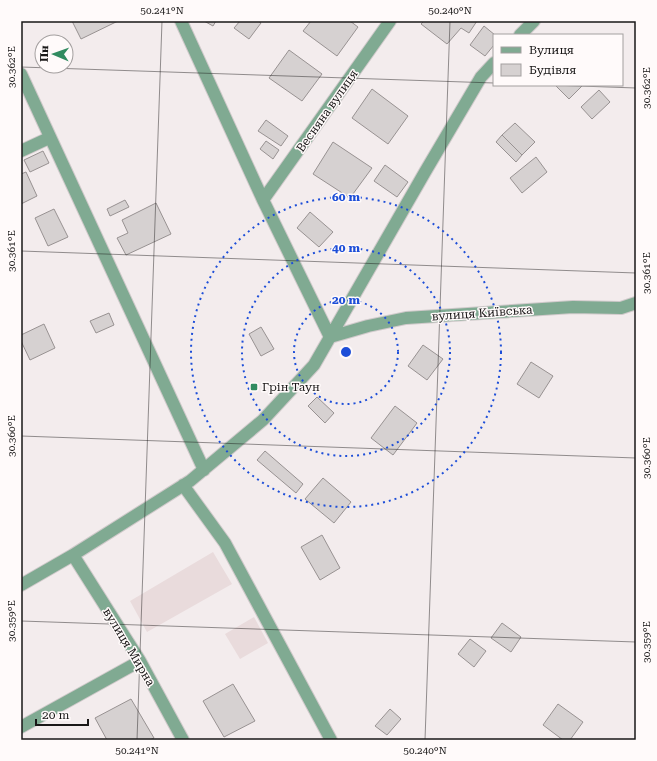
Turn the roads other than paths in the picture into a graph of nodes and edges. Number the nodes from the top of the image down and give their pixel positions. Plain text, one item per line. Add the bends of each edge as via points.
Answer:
1 (181, 21) edge
2 (390, 21) edge
3 (534, 21) edge
4 (521, 34) edge
5 (493, 64) edge
6 (21, 74) edge
7 (49, 138) junction
8 (21, 151) edge
9 (263, 200) junction
10 (636, 303) edge
11 (330, 337) junction
12 (204, 470) junction
13 (183, 485) junction
14 (73, 555) junction
15 (21, 585) edge
16 (140, 661) junction
17 (21, 727) edge
18 (183, 740) edge
19 (331, 740) edge

1 - 9 street
2 - 9 street, Весняна вулиця
3 - 4 street
5 - 11 street via 481,77
6 - 7 street
7 - 8 street
7 - 12 street
9 - 11 street
10 - 11 street, вулиця Київська via 621,308 573,307 406,318
11 - 12 street via 314,365 263,420
12 - 13 street
13 - 14 street
13 - 19 street via 225,543
14 - 15 street
14 - 16 street, вулиця Мирна
16 - 17 street
16 - 18 street, вулиця Мирна

